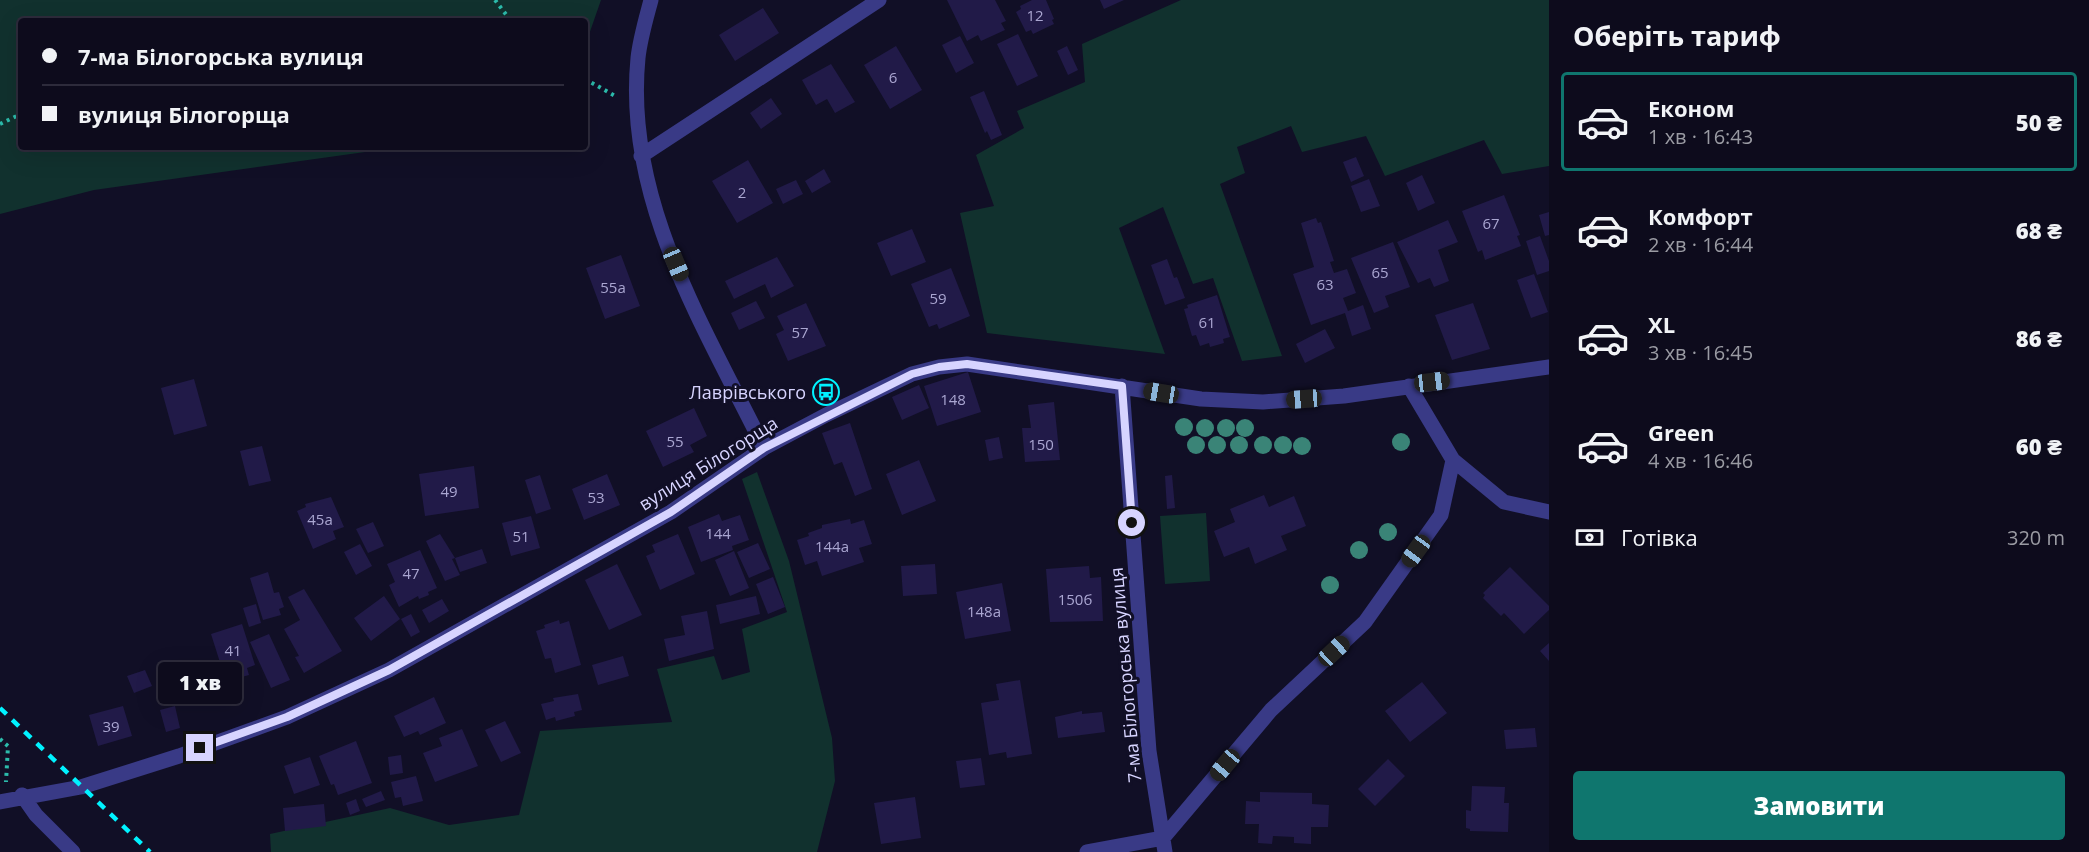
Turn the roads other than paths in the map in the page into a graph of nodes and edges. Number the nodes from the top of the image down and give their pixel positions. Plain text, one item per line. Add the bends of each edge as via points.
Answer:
1 (651, 0) edge
2 (879, 0) edge
3 (641, 156) junction
4 (1549, 367) edge
5 (1122, 386) junction
6 (1409, 386) junction
7 (764, 448) junction
8 (1453, 460) junction
9 (1549, 512) edge
10 (22, 795) junction
11 (2, 801) edge
12 (1164, 845) edge
13 (73, 852) edge
14 (1087, 852) edge

1 - 3 street via 638,57
2 - 3 street
3 - 7 street via 652,207 692,302
4 - 6 street, вулиця Білогорща
5 - 6 street, вулиця Білогорща via 1201,399 1263,402
5 - 7 street, вулиця Білогорща via 967,364 939,367 912,374
5 - 12 street, 7-ма Білогорська вулиця via 1149,751
6 - 8 street
7 - 10 street, вулиця Білогорща via 671,512 389,670 287,717 179,756 81,787
8 - 9 street via 1504,502
8 - 12 street via 1442,515 1365,622 1271,710
10 - 11 street, вулиця Білогорща
10 - 13 street
12 - 14 street

